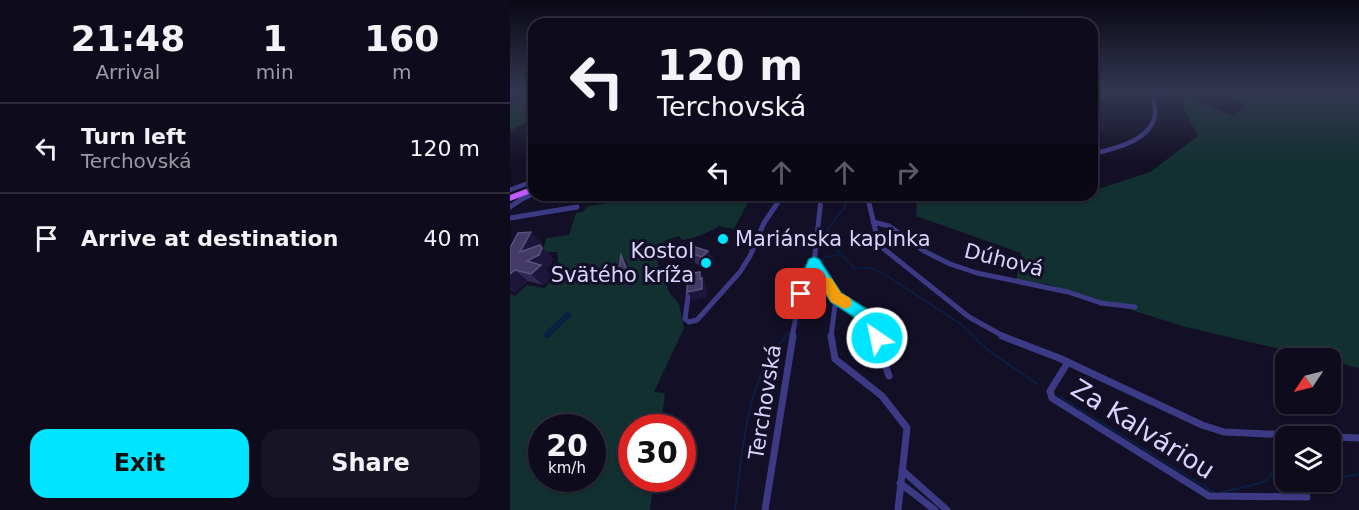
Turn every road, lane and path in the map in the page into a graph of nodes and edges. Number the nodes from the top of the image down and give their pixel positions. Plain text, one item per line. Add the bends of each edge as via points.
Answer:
1 (1155, 115) edge
2 (1098, 153) edge
3 (528, 184) edge
4 (510, 192) edge
5 (528, 193) edge
6 (528, 194) edge
7 (510, 198) edge
8 (779, 201) edge
9 (821, 201) edge
10 (868, 201) edge
11 (510, 207) edge
12 (577, 207) dead end
13 (510, 218) edge
14 (873, 222) junction
15 (817, 266) junction
16 (690, 282) edge
17 (836, 297) junction
18 (1135, 307) dead end
19 (1068, 362) junction
20 (889, 376) dead end
21 (1359, 438) edge
22 (902, 470) junction
23 (900, 483) junction
24 (1305, 492) edge
25 (765, 510) edge
26 (898, 510) edge
27 (934, 510) edge
28 (947, 510) edge

1 - 2 street via 1144,133
3 - 4 main road
5 - 7 main road
6 - 11 street
8 - 16 street via 740,272 697,320 689,322 685,319
9 - 15 street, Terchovská
10 - 14 street, Za Kalváriou
12 - 13 street
14 - 18 street, Dúhová via 889,226 950,264 977,273 1101,303
14 - 19 street, Za Kalváriou via 884,249 969,317 1002,336
15 - 17 street
15 - 25 street, Terchovská via 801,294
17 - 20 street via 871,321
17 - 22 street via 832,353 902,418 907,428
19 - 21 street, Za Kalváriou via 1224,432
19 - 24 street, Za Kalváriou via 1050,391 1052,398 1209,496 1307,498
22 - 23 street
22 - 28 street
23 - 26 street
23 - 27 street

